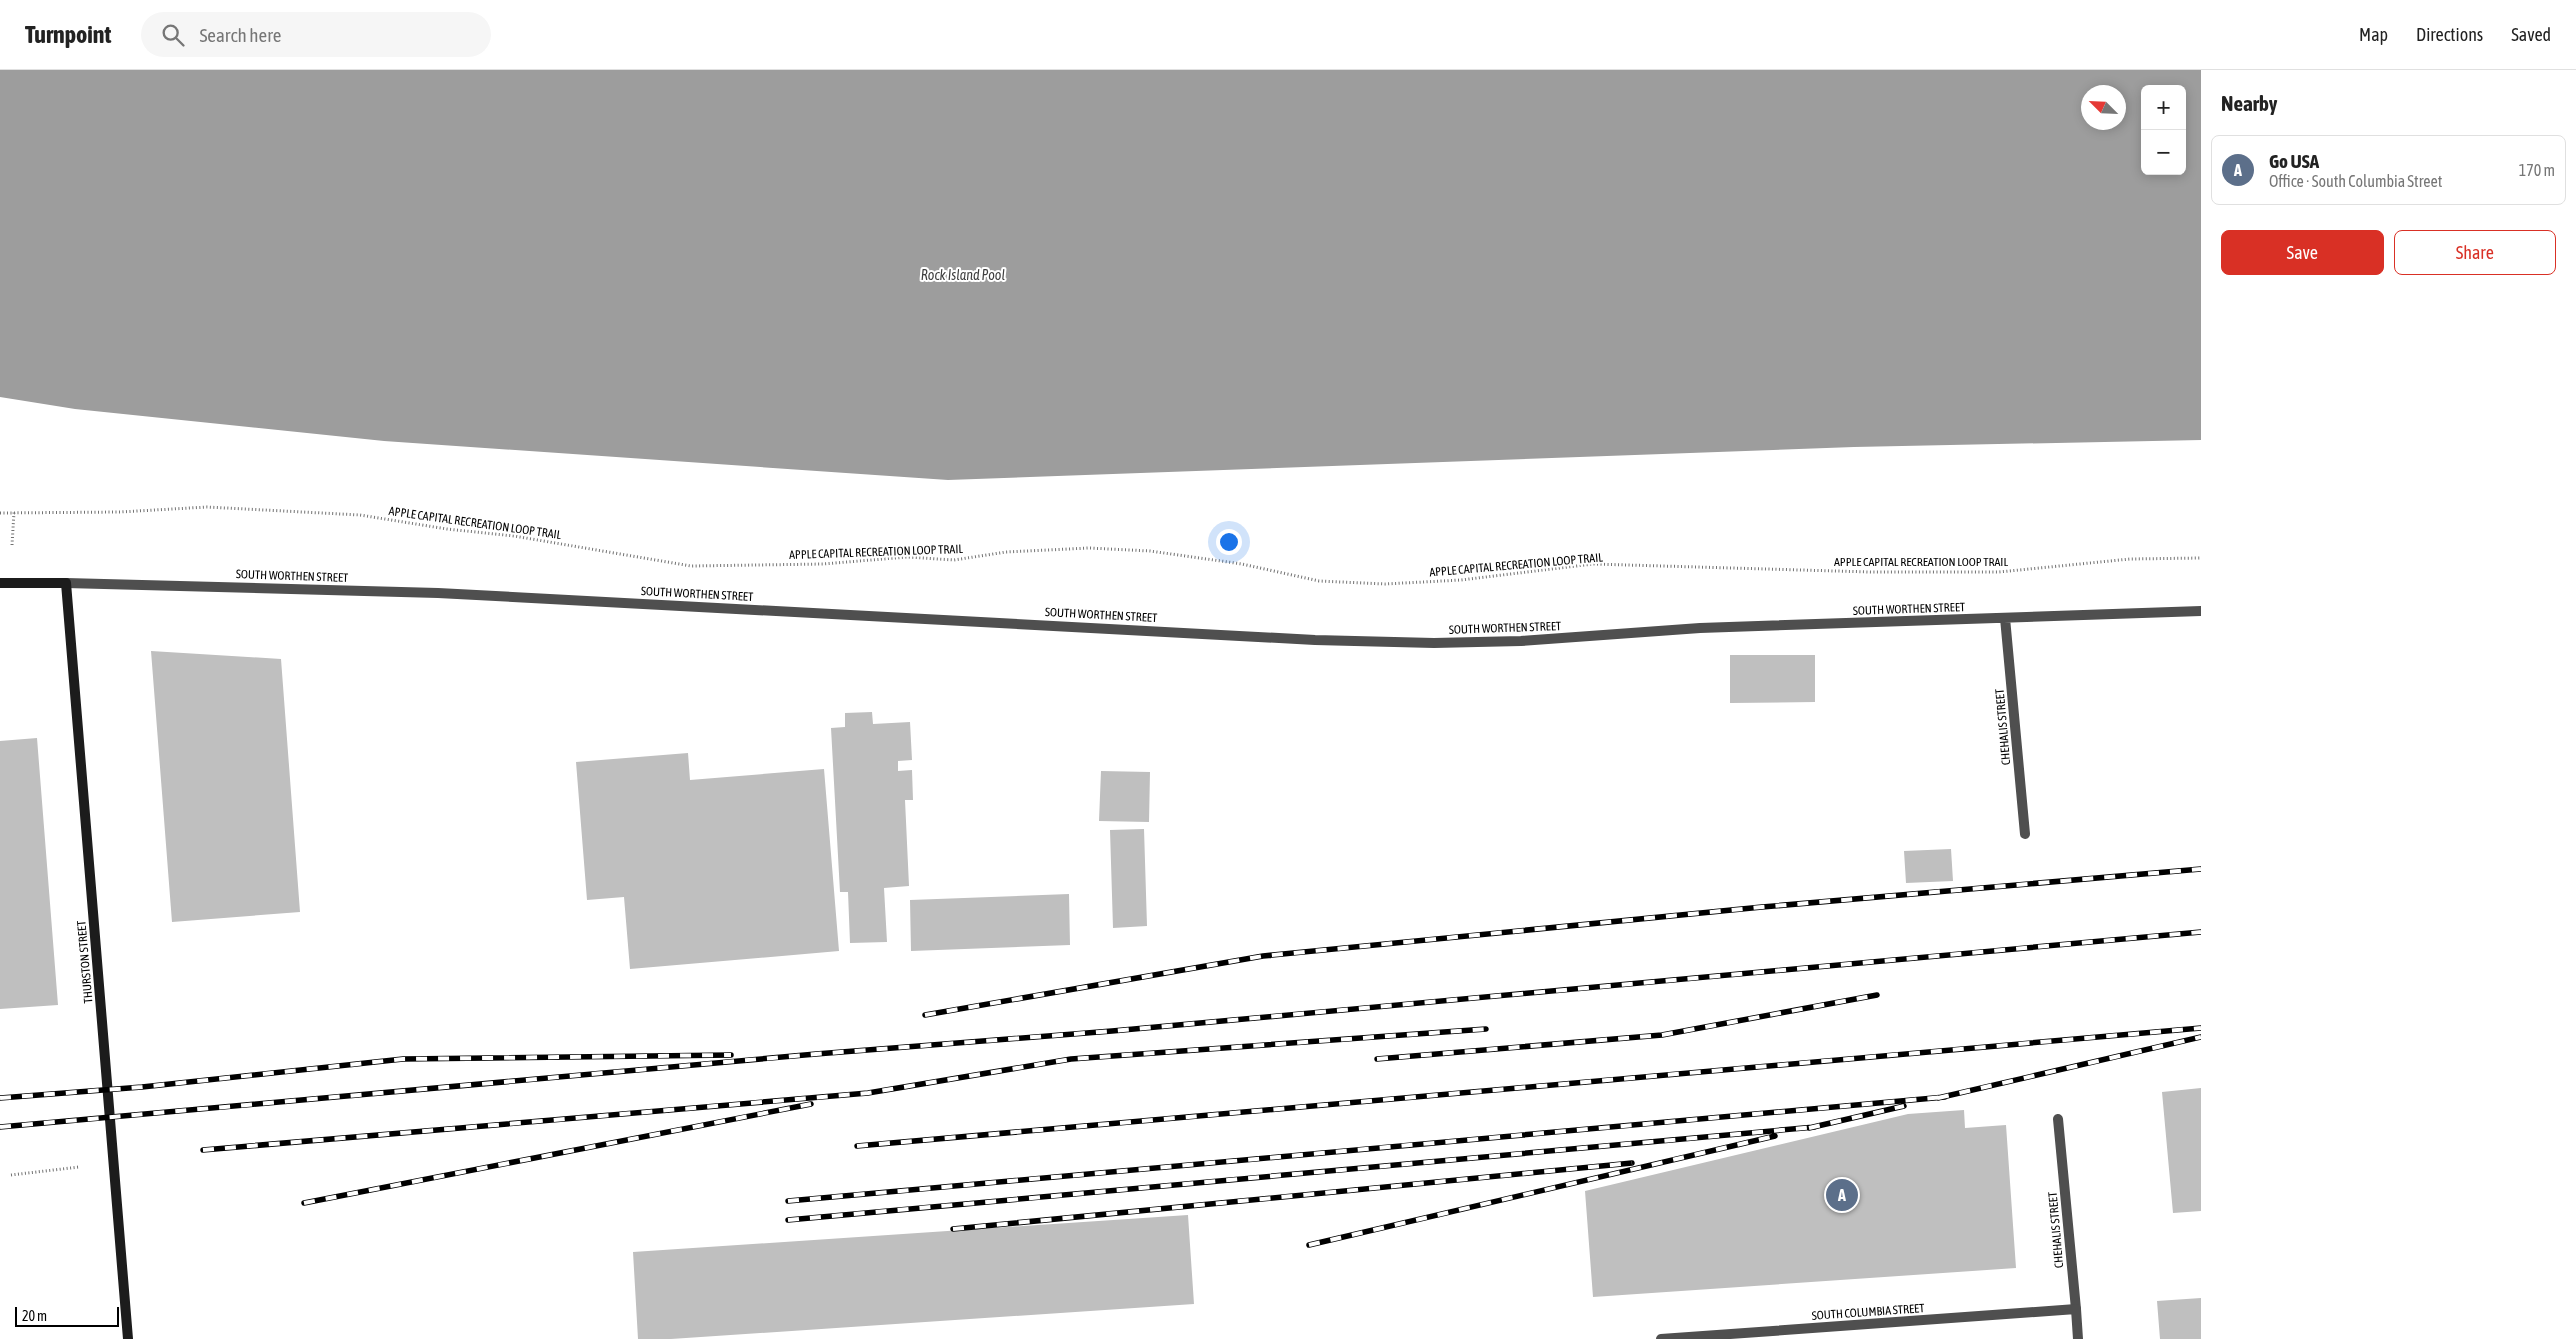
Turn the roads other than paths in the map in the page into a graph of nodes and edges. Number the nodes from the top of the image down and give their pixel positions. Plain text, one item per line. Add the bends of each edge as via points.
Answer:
1 (0, 583) edge
2 (66, 583) junction
3 (2201, 611) edge
4 (2005, 618) junction
5 (2025, 834) dead end
6 (2058, 1119) dead end
7 (2076, 1309) junction
8 (128, 1339) edge
9 (1661, 1339) edge
10 (2078, 1339) edge

1 - 2 main road, SOUTH WORTHEN STREET
2 - 4 street, SOUTH WORTHEN STREET via 438,593 1316,640 1434,643 1521,641 1700,628
2 - 8 main road, THURSTON STREET
3 - 4 street, SOUTH WORTHEN STREET
4 - 5 street, CHEHALIS STREET
6 - 7 street, CHEHALIS STREET
7 - 9 street, SOUTH COLUMBIA STREET
7 - 10 street, CHEHALIS STREET

